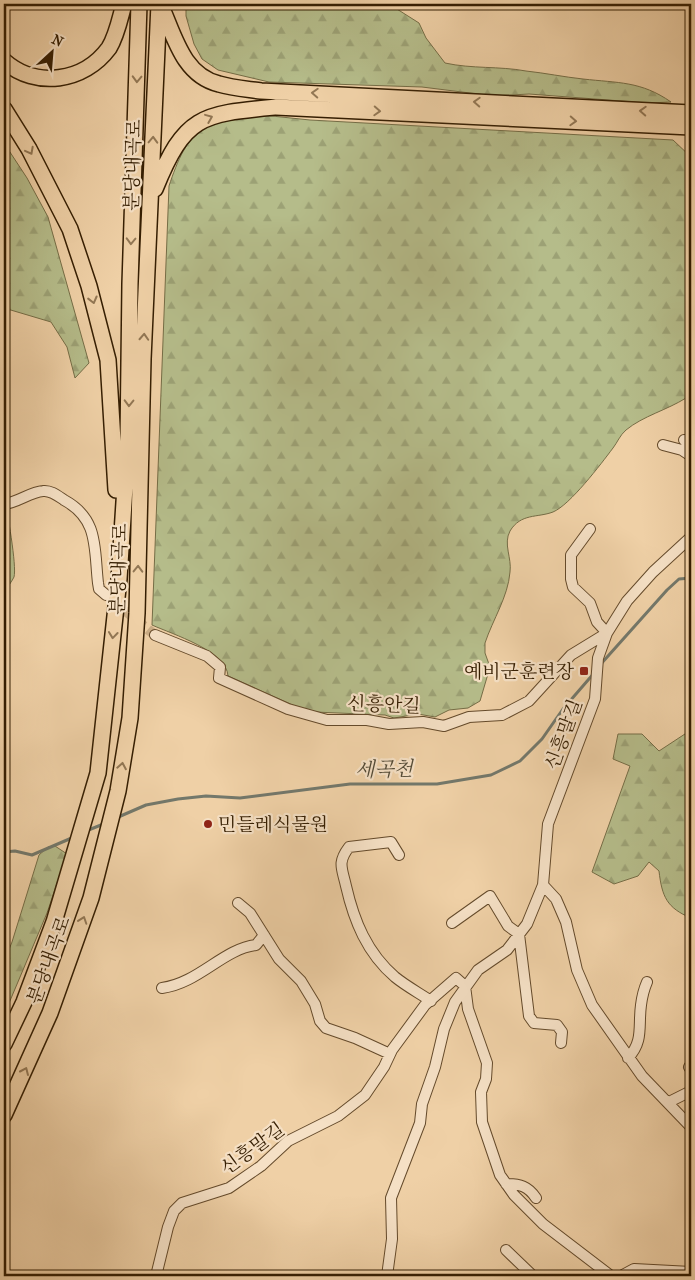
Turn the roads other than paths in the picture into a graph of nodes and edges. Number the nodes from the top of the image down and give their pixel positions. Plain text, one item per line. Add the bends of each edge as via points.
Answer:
1 (124, 4) edge
2 (139, 4) edge
3 (159, 4) edge
4 (4, 61) edge
5 (4, 110) edge
6 (525, 112) junction
7 (691, 113) edge
8 (691, 127) edge
9 (151, 197) junction
10 (663, 446) dead end
11 (691, 456) edge
12 (4, 504) edge
13 (590, 529) dead end
14 (691, 537) edge
15 (119, 579) junction
16 (106, 595) tunnel mouth
17 (607, 632) junction
18 (156, 635) tunnel mouth
19 (400, 855) dead end
20 (543, 884) junction
21 (238, 903) dead end
22 (452, 922) dead end
23 (519, 934) junction
24 (264, 936) junction
25 (647, 982) dead end
26 (465, 986) junction
27 (162, 988) dead end
28 (431, 1000) junction
29 (561, 1043) dead end
30 (4, 1044) edge
31 (390, 1054) junction
32 (628, 1058) junction
33 (691, 1064) edge
34 (691, 1070) edge
35 (691, 1091) edge
36 (669, 1102) junction
37 (4, 1115) edge
38 (691, 1127) edge
39 (506, 1184) junction
40 (536, 1198) dead end
41 (506, 1250) dead end
42 (691, 1272) edge
43 (156, 1276) edge
44 (387, 1276) edge
45 (528, 1276) edge
46 (611, 1276) edge
47 (620, 1276) edge

1 - 4 highway via 110,46 98,61 69,77 40,80
2 -> 15 highway, 분당내곡로 via 128,441
6 -> 3 highway via 261,91 219,84 198,74 188,64
9 -> 3 highway, 분당내곡로
5 -> 15 highway via 29,149 70,229 108,360 115,443
7 -> 6 highway
6 -> 8 highway
9 -> 6 highway via 174,148 191,127 225,112 276,107
37 -> 9 highway, 분당내곡로 via 50,1013 91,898 130,718 137,613 143,359
10 - 11 street via 682,450
12 - 16 street via 48,491 73,505 92,527 99,589
13 - 17 street via 571,555 571,579 573,587 590,603 597,622
14 - 17 street, 신흥말길 via 653,572
15 -> 30 highway, 분당내곡로 via 98,773 47,939 24,1002
17 - 18 street, 신흥안길 via 571,655 529,701 502,715 469,717 444,726 422,722 389,724 367,720 328,720 288,709 219,678 220,667 207,656
17 - 20 street, 신흥말길 via 598,658 595,699 548,824
19 - 28 street via 392,842 356,845 349,847 341,857 341,870 354,919 363,938 396,978
20 - 23 street, 신흥말길 via 527,924
20 - 32 street via 556,898 566,922 577,970 592,1005
21 - 24 street via 250,913
22 - 23 street via 490,896 508,926
23 - 26 street, 신흥말길 via 507,950 478,970
23 - 29 street via 529,1016 534,1023 557,1025 562,1032
24 - 27 street via 256,944 245,946 203,972
24 - 31 street via 279,959 306,988 326,1028
25 - 32 street via 640,1006 641,1033 635,1050
26 - 28 street, 신흥말길 via 456,978
26 - 39 street via 468,1009 487,1063 481,1092 482,1122
26 - 44 street, 신흥말길 via 444,1029 422,1104 420,1123 391,1198 392,1239
28 - 31 street, 신흥말길
31 - 43 street, 신흥말길 via 365,1095 338,1116 288,1141 261,1166 229,1188 182,1203 174,1211 168,1227
32 - 36 street
33 - 34 street
35 - 36 street
36 - 38 street
39 - 40 street via 526,1187
39 - 46 street via 543,1224
41 - 45 street via 531,1274
42 - 47 street via 634,1269

